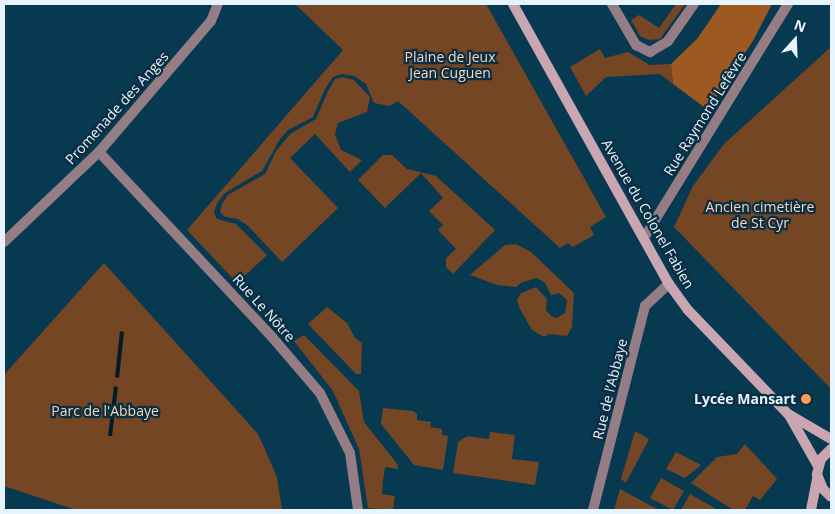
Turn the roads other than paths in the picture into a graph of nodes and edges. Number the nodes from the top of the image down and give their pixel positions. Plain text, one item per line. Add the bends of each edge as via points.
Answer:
1 (218, 4) edge
2 (513, 4) edge
3 (612, 4) edge
4 (694, 4) edge
5 (788, 4) edge
6 (99, 152) junction
7 (644, 238) junction
8 (4, 242) edge
9 (669, 284) junction
10 (789, 415) junction
11 (831, 439) edge
12 (831, 449) edge
13 (818, 470) junction
14 (831, 497) edge
15 (358, 510) edge
16 (593, 510) edge
17 (811, 510) edge

1 - 6 street, Promenade des Anges via 211,21
2 - 7 street, Avenue du Colonel Fabien
3 - 4 street via 636,45 650,52 668,41
5 - 7 street, Rue Raymond Lefèvre
6 - 8 street, Promenade des Anges
6 - 15 street, Rue Le Nôtre via 320,393 350,453
7 - 9 street, Avenue du Colonel Fabien
9 - 10 street, Avenue du Colonel Fabien via 687,309
9 - 16 street, Rue de l’Abbaye via 645,306
10 - 11 street, Avenue du Colonel Fabien
10 - 13 street, Avenue du Colonel Fabien
12 - 13 street
13 - 14 street, Avenue du Colonel Fabien via 823,490
13 - 17 street

